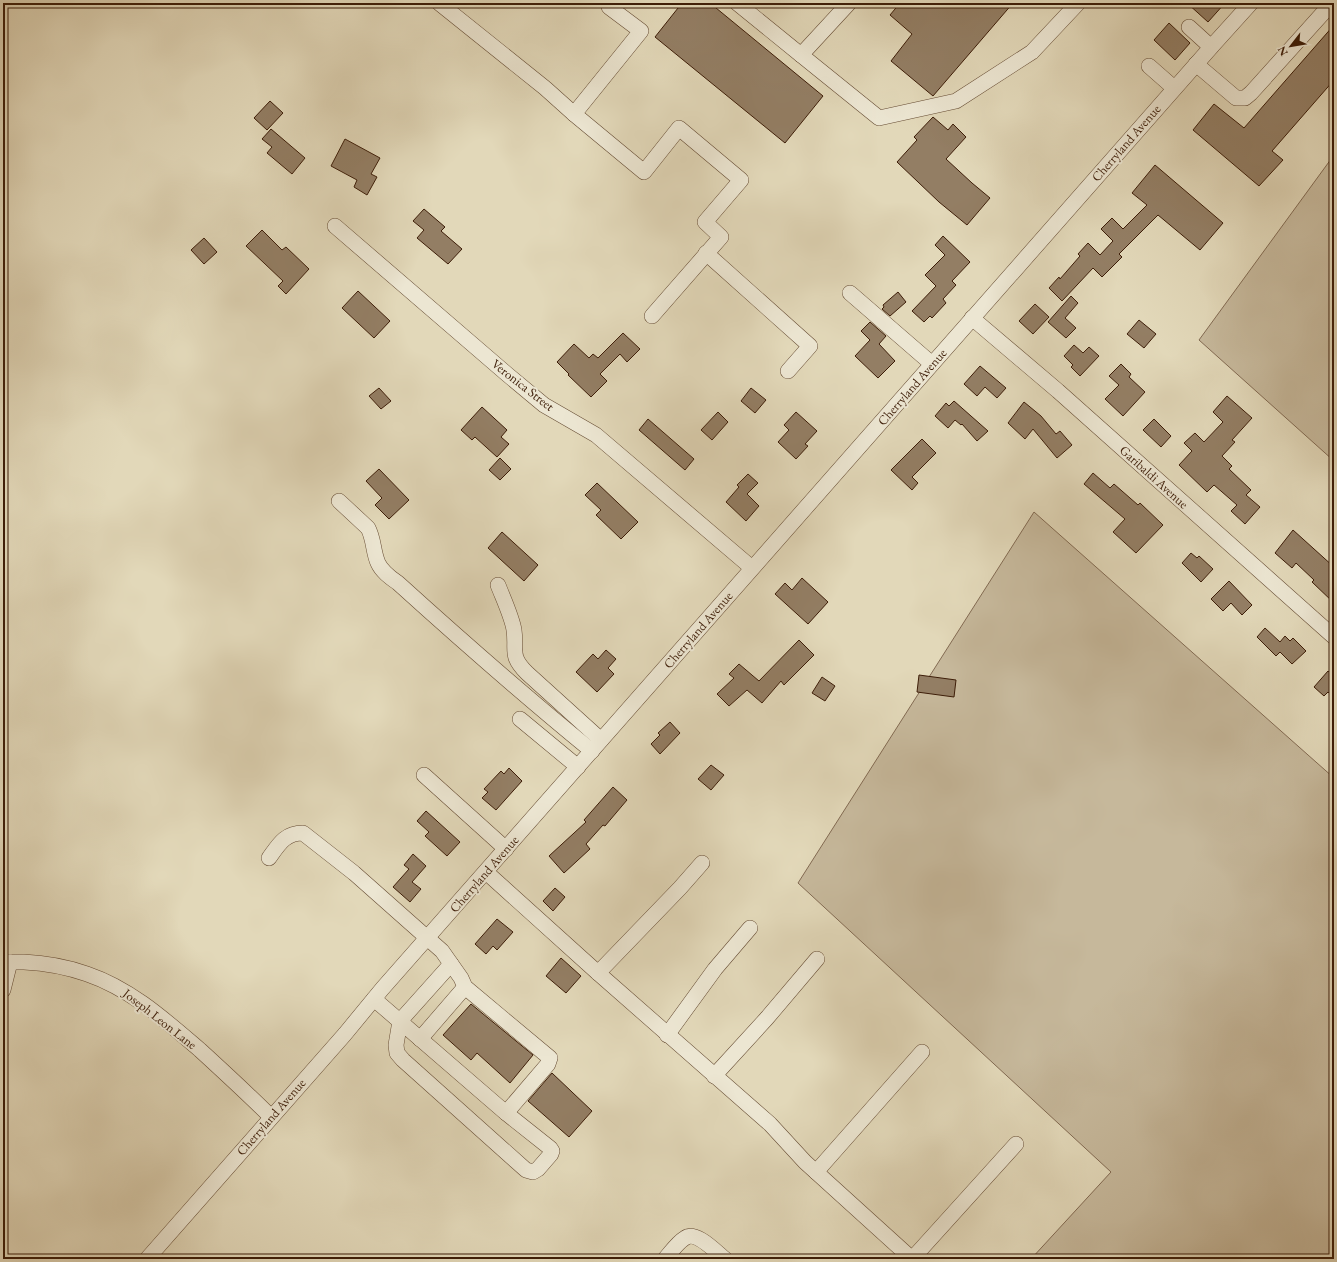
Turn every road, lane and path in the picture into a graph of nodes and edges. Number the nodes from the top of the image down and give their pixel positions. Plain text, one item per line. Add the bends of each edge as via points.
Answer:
1 (439, 3) edge
2 (612, 3) edge
3 (737, 3) edge
4 (849, 3) edge
5 (1078, 3) edge
6 (1251, 3) edge
7 (1332, 3) edge
8 (1189, 27) dead end
9 (1211, 47) junction
10 (801, 56) junction
11 (1196, 64) junction
12 (1149, 66) dead end
13 (1174, 88) junction
14 (574, 114) junction
15 (335, 226) dead end
16 (706, 253) junction
17 (850, 293) dead end
18 (652, 316) dead end
19 (972, 318) junction
20 (932, 364) junction
21 (788, 371) dead end
22 (339, 501) dead end
23 (752, 568) junction
24 (498, 585) dead end
25 (1334, 637) edge
26 (520, 719) dead end
27 (597, 746) junction
28 (578, 767) junction
29 (424, 775) dead end
30 (506, 849) junction
31 (269, 858) dead end
32 (702, 863) dead end
33 (486, 872) junction
34 (750, 928) dead end
35 (428, 938) junction
36 (817, 959) dead end
37 (7, 962) edge
38 (451, 964) junction
39 (598, 973) junction
40 (465, 986) junction
41 (3, 990) edge
42 (374, 999) junction
43 (400, 1021) junction
44 (668, 1035) junction
45 (420, 1039) junction
46 (922, 1052) dead end
47 (714, 1076) junction
48 (506, 1113) junction
49 (271, 1117) junction
50 (1016, 1144) dead end
51 (816, 1172) junction
52 (147, 1259) edge
53 (665, 1259) edge
54 (725, 1259) edge
55 (912, 1259) edge

1 - 14 street
2 - 14 street via 609,7 641,32
3 - 10 street
4 - 10 street
5 - 10 street via 1032,52 956,101 878,118
6 - 9 street, Cherryland Avenue
7 - 11 street via 1245,98 1236,98
8 - 9 street
9 - 11 street, Cherryland Avenue
11 - 13 street, Cherryland Avenue
12 - 13 street
13 - 19 street, Cherryland Avenue
14 - 16 street via 644,172 679,128 741,180 705,222 721,237
15 - 23 street, Veronica Street via 544,405 596,435
16 - 18 street
16 - 21 street via 810,346
17 - 20 street
19 - 20 street, Cherryland Avenue
19 - 25 street, Garibaldi Avenue via 1058,391
20 - 23 street, Cherryland Avenue
22 - 27 street via 368,528 378,563 387,574 528,698
23 - 27 street, Cherryland Avenue
24 - 27 street via 514,629 516,661
26 - 28 street
27 - 28 street, Cherryland Avenue
28 - 30 street, Cherryland Avenue
29 - 30 street
30 - 33 street, Cherryland Avenue
31 - 35 street via 286,837 294,833 303,833 354,873
32 - 39 street
33 - 35 street, Cherryland Avenue
33 - 39 street
34 - 44 street via 715,969
35 - 38 street via 442,950
35 - 42 street, Cherryland Avenue
36 - 47 street
37 - 41 street
37 - 49 street, Joseph Leon Lane via 56,966 115,985 140,1000 176,1029
38 - 40 street
38 - 43 street
39 - 44 street
40 - 45 street
40 - 48 street via 550,1058 548,1064
42 - 43 street
42 - 49 street, Cherryland Avenue
43 - 45 street
43 - 48 street via 396,1045 397,1053 403,1060 526,1170 533,1172 552,1151
44 - 47 street
45 - 48 street
46 - 51 street
47 - 51 street via 770,1124
49 - 52 street, Cherryland Avenue
50 - 55 street
51 - 55 street
53 - 54 street via 690,1236 699,1237

